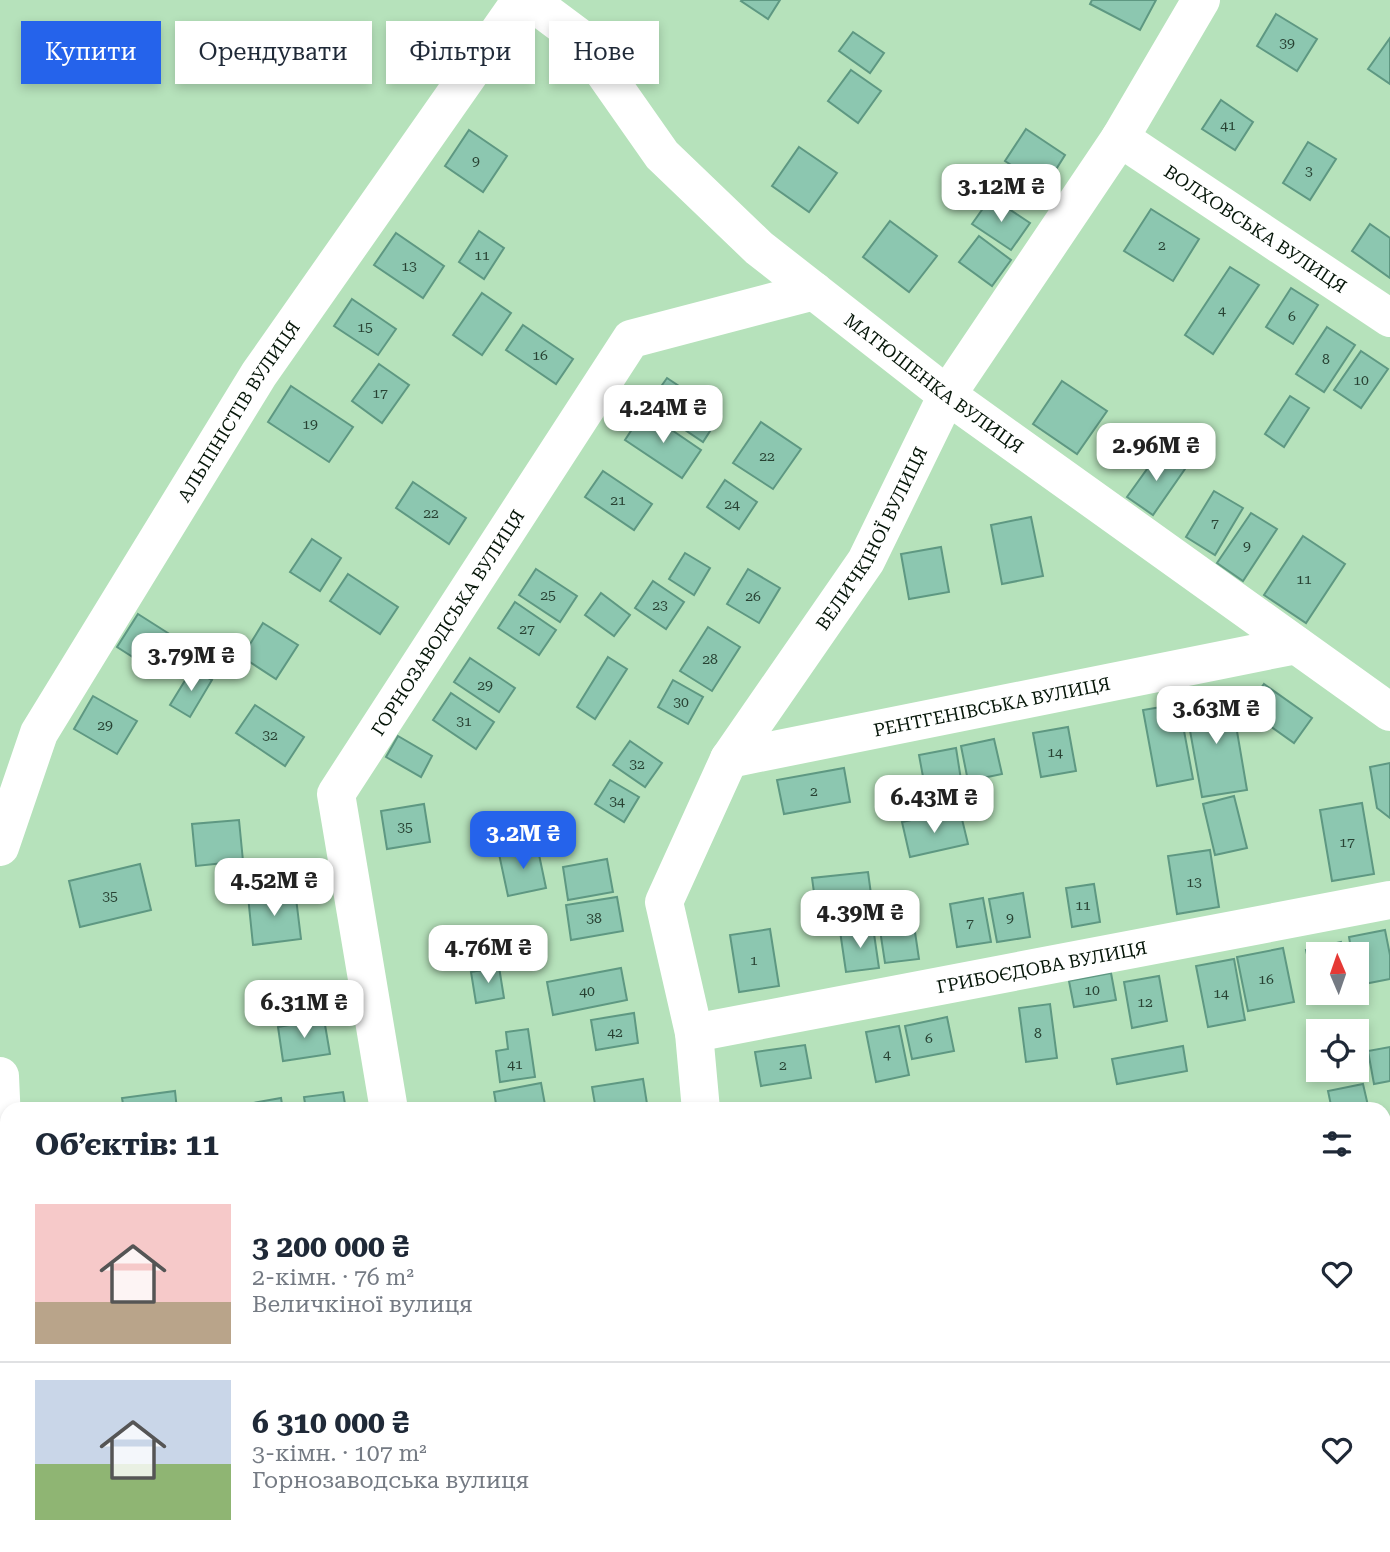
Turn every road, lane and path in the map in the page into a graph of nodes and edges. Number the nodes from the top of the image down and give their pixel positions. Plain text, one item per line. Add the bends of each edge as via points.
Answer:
1 (521, 0) edge
2 (529, 0) edge
3 (1201, 0) edge
4 (1120, 138) junction
5 (814, 291) junction
6 (1390, 318) edge
7 (947, 395) junction
8 (1297, 645) junction
9 (1390, 712) edge
10 (729, 759) junction
11 (0, 847) edge
12 (1390, 900) edge
13 (694, 1033) junction
14 (0, 1076) edge
15 (1, 1102) edge
16 (388, 1102) edge
17 (700, 1102) edge

1 - 11 street, АЛЬПІНІСТІВ ВУЛИЦЯ via 252,386 39,733
2 - 5 street, МАТЮШЕНКА ВУЛИЦЯ via 580,38 662,155 758,248
3 - 4 street, ВЕЛИЧКІНОЇ ВУЛИЦЯ
4 - 6 street, ВОЛХОВСЬКА ВУЛИЦЯ
4 - 7 street, ВЕЛИЧКІНОЇ ВУЛИЦЯ
5 - 7 street, МАТЮШЕНКА ВУЛИЦЯ
5 - 16 street, ГОРНОЗАВОДСЬКА ВУЛИЦЯ via 631,339 335,794
7 - 8 street, МАТЮШЕНКА ВУЛИЦЯ
7 - 10 street, ВЕЛИЧКІНОЇ ВУЛИЦЯ via 866,561
8 - 9 street, МАТЮШЕНКА ВУЛИЦЯ
8 - 10 street, РЕНТГЕНІВСЬКА ВУЛИЦЯ
10 - 13 street, ВЕЛИЧКІНОЇ ВУЛИЦЯ via 664,902
12 - 13 street, ГРИБОЄДОВА ВУЛИЦЯ
13 - 17 street, ВЕЛИЧКІНОЇ ВУЛИЦЯ
14 - 15 street

